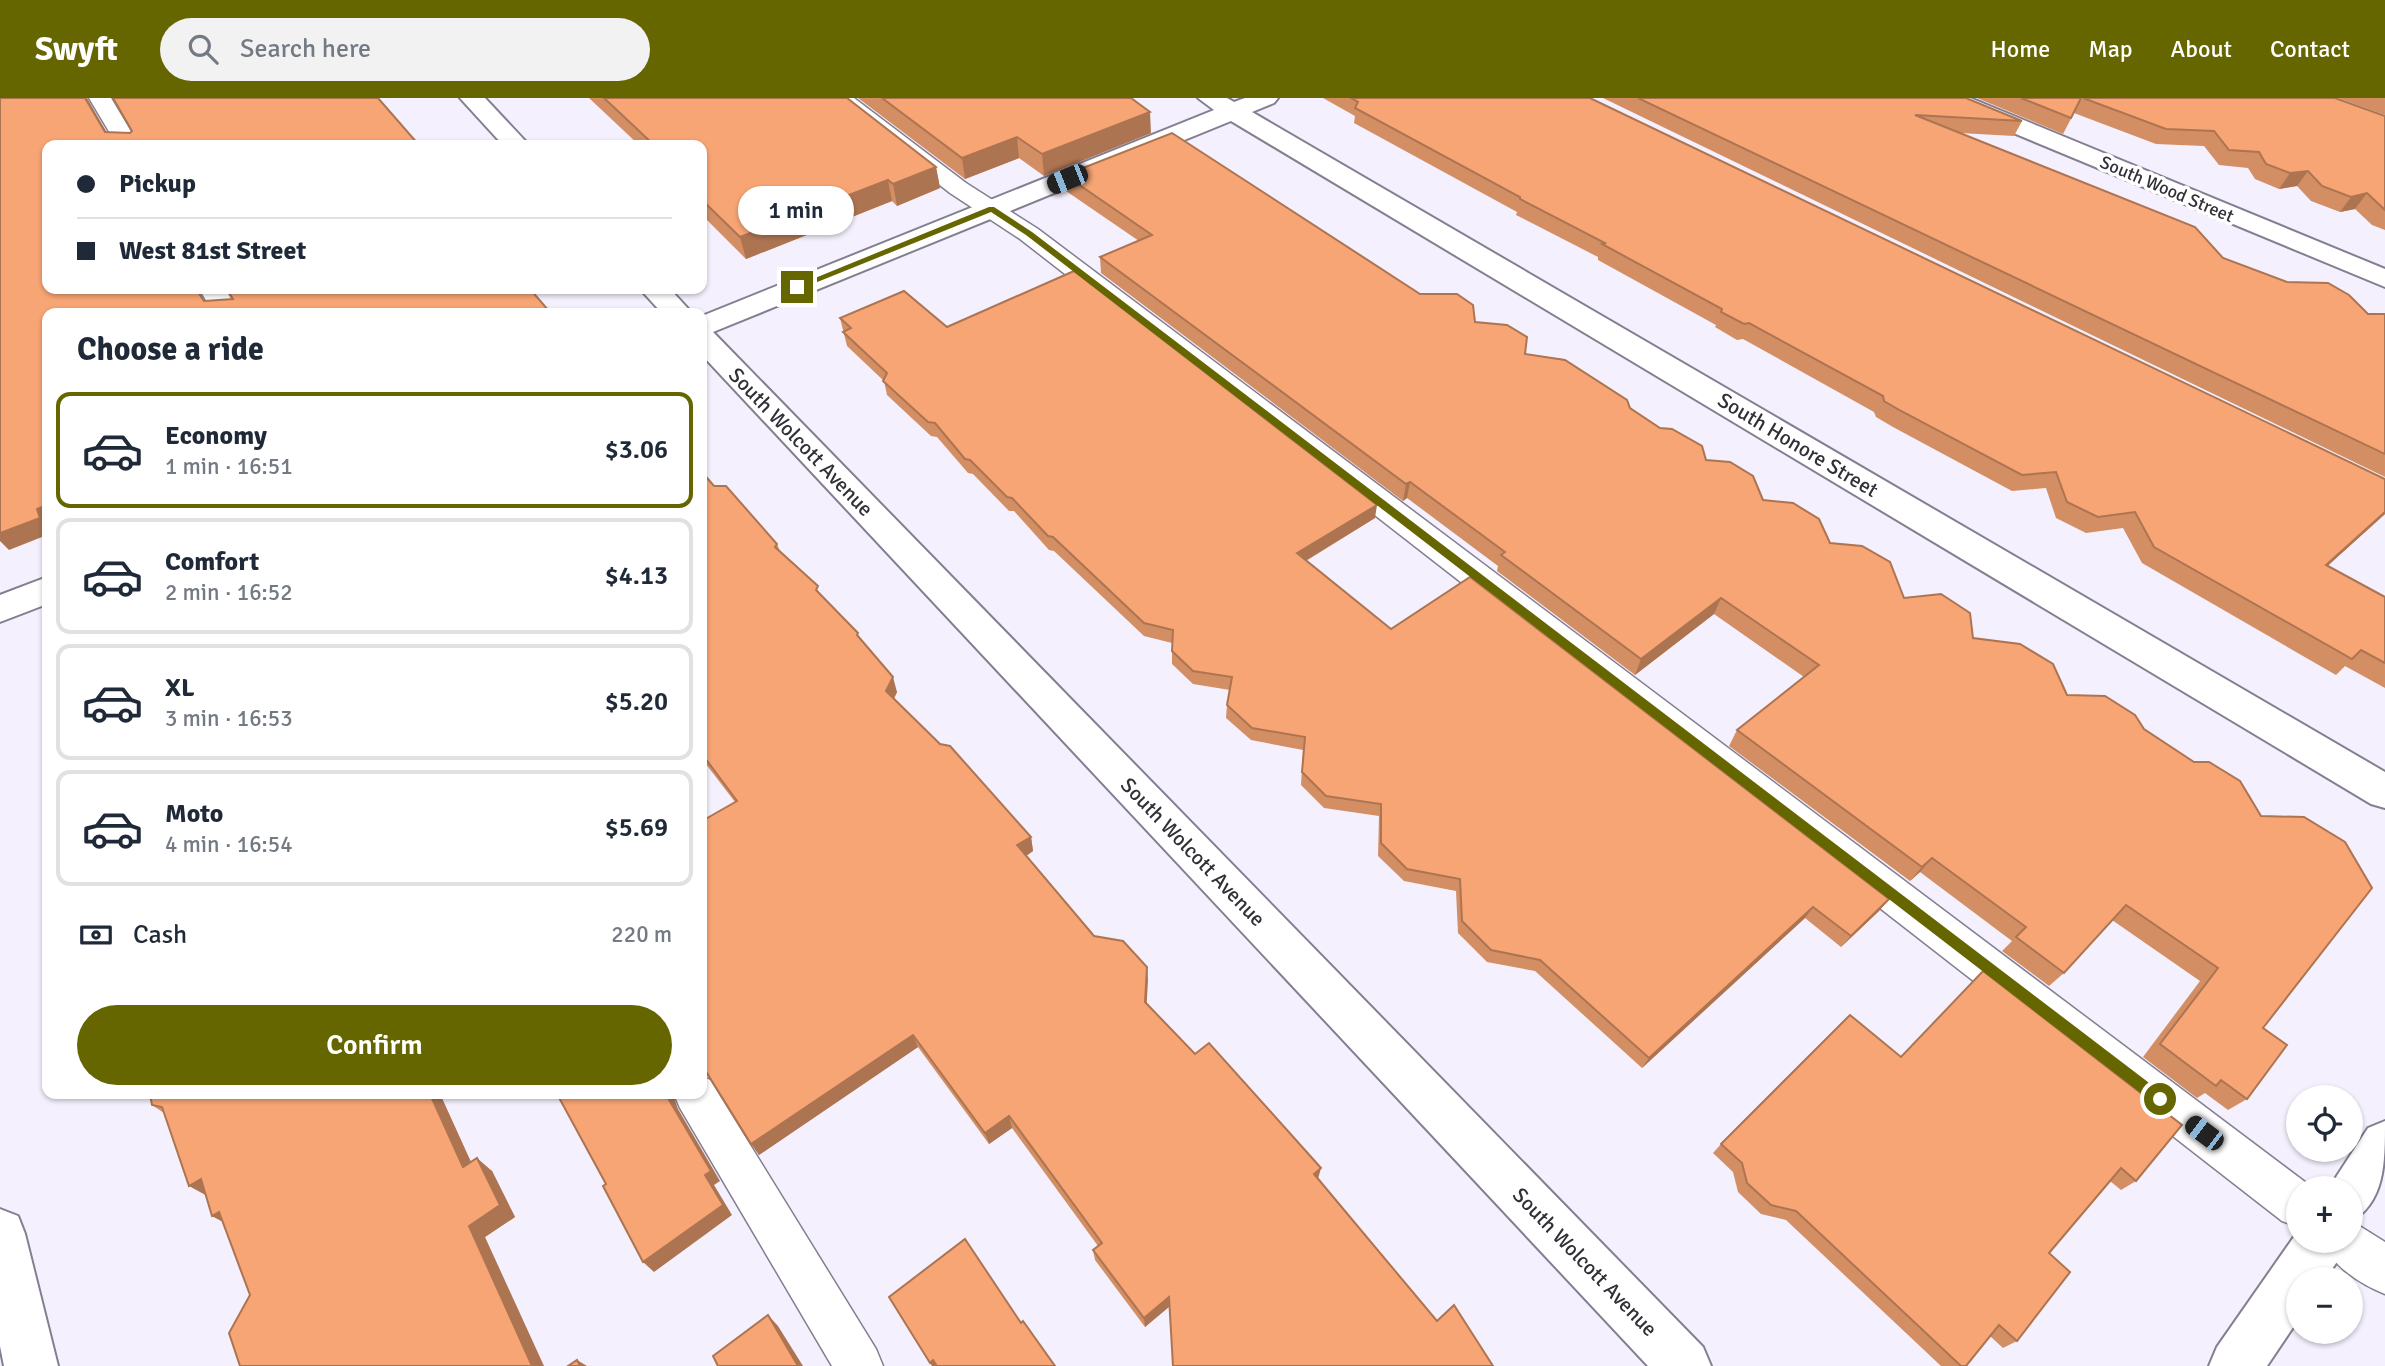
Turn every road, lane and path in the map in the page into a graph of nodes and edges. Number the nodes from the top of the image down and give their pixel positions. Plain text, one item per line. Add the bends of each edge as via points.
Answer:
1 (100, 98) edge
2 (472, 98) edge
3 (840, 98) edge
4 (1266, 98) edge
5 (1948, 98) edge
6 (1222, 105) edge
7 (125, 140) edge
8 (512, 140) edge
9 (992, 209) junction
10 (2385, 279) edge
11 (659, 294) edge
12 (673, 308) edge
13 (707, 324) edge
14 (707, 343) edge
15 (42, 592) edge
16 (0, 609) edge
17 (2385, 792) edge
18 (698, 1099) edge
19 (2385, 1145) edge
20 (2363, 1178) edge
21 (2286, 1196) edge
22 (0, 1234) edge
23 (2312, 1253) edge
24 (2361, 1253) edge
25 (2385, 1271) edge
26 (31, 1366) edge
27 (859, 1366) edge
28 (1684, 1366) edge
29 (2236, 1366) edge

1 - 7 lane
2 - 8 street
3 - 9 lane
4 - 6 street
5 - 10 street, South Wood Street
6 - 9 street
6 - 17 street, South Honore Street
9 - 13 street
9 - 21 lane
11 - 12 street
14 - 28 street, South Wolcott Avenue
15 - 16 street
18 - 27 lane
19 - 20 street
22 - 26 street
23 - 29 street
24 - 25 lane

